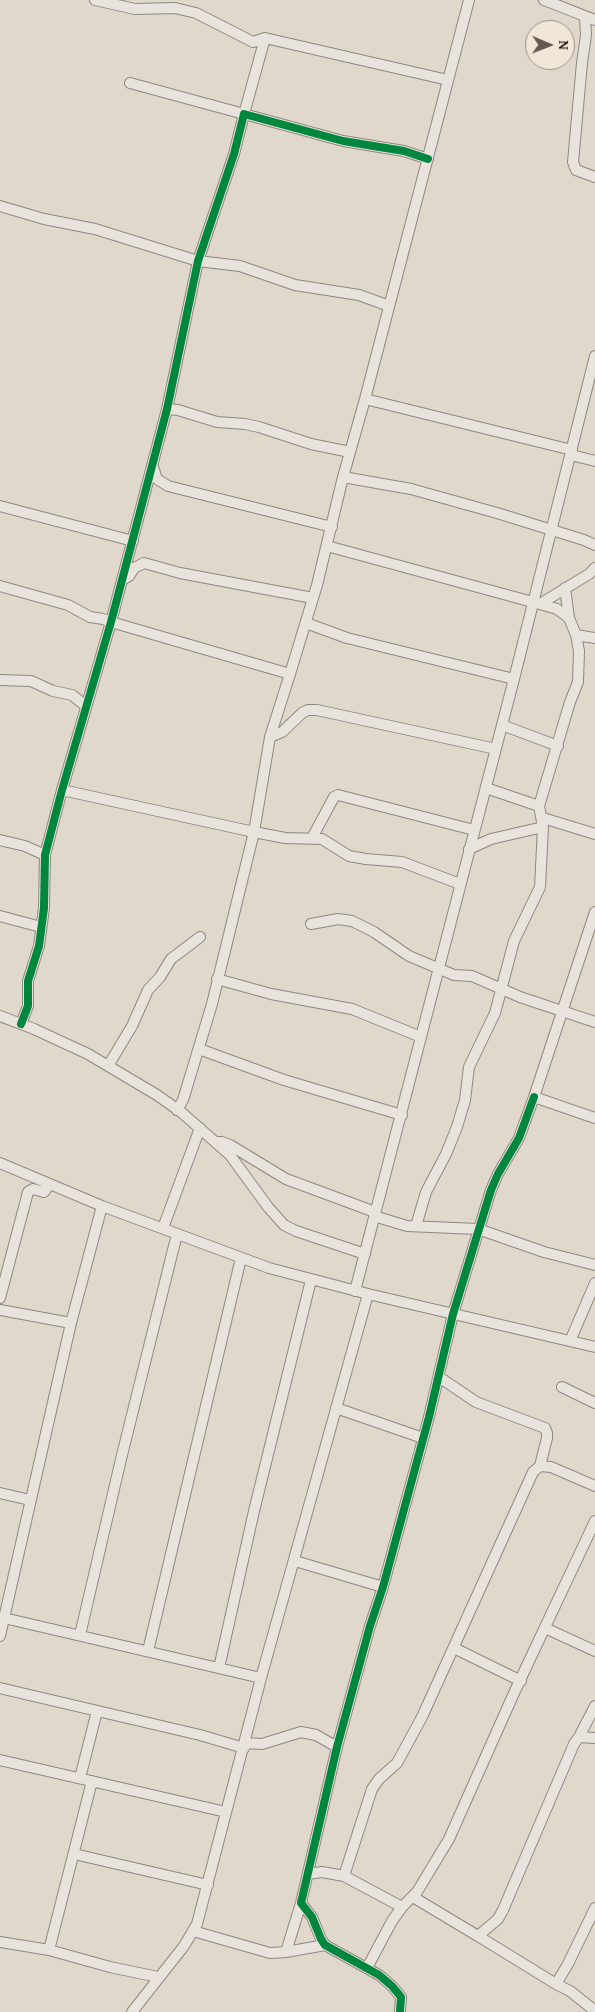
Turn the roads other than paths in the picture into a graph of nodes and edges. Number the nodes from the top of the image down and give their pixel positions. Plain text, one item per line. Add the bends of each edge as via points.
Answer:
1 (95, 0) edge
2 (469, 0) edge
3 (544, 0) edge
4 (590, 19) edge
5 (265, 38) junction
6 (448, 80) junction
7 (130, 83) dead end
8 (244, 114) junction
9 (428, 159) junction
10 (595, 177) edge
11 (0, 206) edge
12 (198, 262) junction
13 (389, 306) junction
14 (595, 356) edge
15 (365, 399) junction
16 (168, 409) junction
17 (350, 452) junction
18 (571, 452) junction
19 (595, 461) edge
20 (152, 466) junction
21 (343, 478) junction
22 (0, 506) edge
23 (332, 527) junction
24 (551, 531) junction
25 (133, 541) junction
26 (595, 545) edge
27 (327, 546) junction
28 (593, 572) edge
29 (122, 580) junction
30 (0, 586) edge
31 (565, 588) junction
32 (313, 598) junction
33 (536, 603) junction
34 (569, 618) junction
35 (111, 622) junction
36 (306, 623) junction
37 (576, 635) junction
38 (595, 638) edge
39 (290, 674) junction
40 (514, 679) junction
41 (0, 680) edge
42 (86, 706) junction
43 (502, 725) junction
44 (270, 737) junction
45 (558, 746) junction
46 (496, 749) junction
47 (486, 788) junction
48 (62, 790) junction
49 (539, 806) junction
50 (543, 822) junction
51 (474, 830) junction
52 (254, 832) junction
53 (595, 834) edge
54 (312, 838) junction
55 (0, 840) edge
56 (469, 849) junction
57 (46, 854) junction
58 (460, 884) junction
59 (595, 912) edge
60 (0, 916) edge
61 (311, 924) dead end
62 (41, 927) junction
63 (200, 937) dead end
64 (438, 967) junction
65 (217, 980) junction
66 (502, 990) junction
67 (563, 1012) junction
68 (0, 1016) edge
69 (595, 1022) edge
70 (21, 1024) junction
71 (421, 1037) junction
72 (199, 1049) junction
73 (108, 1066) junction
74 (534, 1097) junction
75 (177, 1110) junction
76 (402, 1114) junction
77 (595, 1118) edge
78 (200, 1128) junction
79 (216, 1143) junction
80 (0, 1164) edge
81 (50, 1184) junction
82 (102, 1206) junction
83 (374, 1214) junction
84 (416, 1226) junction
85 (163, 1228) junction
86 (478, 1228) junction
87 (177, 1234) junction
88 (365, 1254) junction
89 (241, 1258) junction
90 (595, 1265) edge
91 (311, 1280) junction
92 (595, 1282) edge
93 (355, 1291) junction
94 (368, 1294) junction
95 (0, 1298) edge
96 (0, 1310) edge
97 (453, 1314) junction
98 (71, 1323) junction
99 (570, 1341) junction
100 (595, 1347) edge
101 (439, 1377) junction
102 (562, 1387) dead end
103 (595, 1403) edge
104 (336, 1408) junction
105 (423, 1438) junction
106 (540, 1466) junction
107 (595, 1486) edge
108 (0, 1493) edge
109 (30, 1500) junction
110 (595, 1521) edge
111 (295, 1561) junction
112 (383, 1587) junction
113 (4, 1618) junction
114 (545, 1628) junction
115 (80, 1635) junction
116 (0, 1636) edge
117 (454, 1648) junction
118 (148, 1651) junction
119 (595, 1651) edge
120 (219, 1668) junction
121 (262, 1678) junction
122 (521, 1681) junction
123 (0, 1688) edge
124 (595, 1706) edge
125 (97, 1711) junction
126 (580, 1737) junction
127 (595, 1738) edge
128 (244, 1746) junction
129 (337, 1747) junction
130 (0, 1760) edge
131 (80, 1778) junction
132 (92, 1781) junction
133 (226, 1812) junction
134 (74, 1854) junction
135 (308, 1874) junction
136 (344, 1876) junction
137 (208, 1885) junction
138 (413, 1897) junction
139 (301, 1903) junction
140 (402, 1907) junction
141 (595, 1908) edge
142 (194, 1931) junction
143 (478, 1936) junction
144 (0, 1942) edge
145 (325, 1945) junction
146 (49, 1950) junction
147 (286, 1952) junction
148 (366, 1968) junction
149 (158, 1976) junction
150 (556, 1984) junction
151 (595, 2011) edge
152 (132, 2012) edge
153 (400, 2012) edge

1 - 5 street via 135,9 175,8 196,13 252,42
2 - 6 street
3 - 4 street
4 - 10 street via 582,63 574,162 576,170
5 - 6 street
5 - 8 street
6 - 9 street
7 - 8 street
8 - 9 street via 343,141 404,151
8 - 12 street
9 - 13 street
11 - 12 street via 94,229
12 - 13 street via 240,266 295,285 359,295
12 - 16 street
13 - 15 street
14 - 18 street
15 - 17 street
15 - 18 street
16 - 17 street via 217,422 259,426 311,444
16 - 20 street
17 - 21 street
18 - 19 street
18 - 24 street
20 - 23 street via 157,479 168,486
20 - 25 street
21 - 23 street
21 - 24 street via 411,489
22 - 25 street
23 - 27 street
24 - 26 street
24 - 33 street
25 - 29 street
27 - 32 street
27 - 33 street
28 - 31 street
29 - 32 street via 144,563 180,574
29 - 35 street
30 - 35 street via 62,603
31 - 33 street
31 - 34 street
32 - 36 street
33 - 34 street via 557,609
33 - 40 street
34 - 37 street
35 - 39 street
35 - 42 street
36 - 39 street
36 - 40 street via 347,638
37 - 38 street
37 - 45 street via 578,682
39 - 44 street
40 - 43 street
41 - 42 street via 31,681 72,695
42 - 48 street
43 - 45 street
43 - 46 street
44 - 46 street via 282,732 302,713 317,710
44 - 52 street
45 - 49 street
46 - 47 street
47 - 49 street
47 - 51 street
48 - 52 street
48 - 57 street
49 - 50 street
50 - 53 street
50 - 56 street
50 - 66 street via 540,887 514,941
51 - 54 street via 338,795
51 - 56 street
52 - 54 street via 285,838
52 - 65 street
54 - 58 street via 326,840 349,856 402,862
55 - 57 street
56 - 58 street
57 - 62 street
58 - 64 street
59 - 67 street
60 - 62 street
61 - 64 street via 338,919 352,921 409,956
62 - 70 street via 39,946 28,981 28,1006
63 - 73 street via 171,959 148,990 132,1026
64 - 66 street via 454,975 472,976
64 - 71 street
65 - 71 street via 352,1009
65 - 72 street
66 - 67 street
66 - 84 street via 495,1013 469,1067 465,1100 457,1126 426,1192
67 - 69 street
67 - 74 street
68 - 70 street
70 - 73 street
71 - 76 street
72 - 75 street
72 - 76 street via 284,1080
73 - 75 street
74 - 77 street
74 - 86 street via 520,1138 494,1181
75 - 78 street
76 - 83 street
78 - 79 street
78 - 85 street
79 - 83 street via 230,1145 286,1179
79 - 88 street via 284,1225
80 - 81 street
81 - 82 street
81 - 95 street via 44,1192 33,1189 28,1192
82 - 85 street
82 - 98 street
83 - 84 street via 400,1225
83 - 88 street
84 - 86 street
85 - 87 street
86 - 90 street via 544,1252
86 - 97 street
87 - 89 street
87 - 115 street
88 - 93 street
89 - 91 street
89 - 118 street
91 - 93 street
91 - 120 street
92 - 99 street
93 - 94 street
94 - 97 street
94 - 104 street
96 - 98 street
97 - 99 street
97 - 101 street
98 - 109 street
99 - 100 street
101 - 105 street
101 - 106 street via 476,1402 544,1428 547,1438
102 - 103 street
104 - 105 street
104 - 111 street
105 - 112 street
106 - 107 street
106 - 117 street via 530,1477
108 - 109 street
109 - 113 street
110 - 114 street
111 - 112 street
111 - 121 street
112 - 129 street
113 - 115 street
113 - 116 street
114 - 119 street
114 - 122 street
115 - 118 street
117 - 122 street
117 - 136 street via 400,1758 373,1786
118 - 120 street
120 - 121 street
121 - 128 street
122 - 138 street via 449,1839
123 - 125 street
124 - 126 street
125 - 128 street
125 - 131 street
126 - 127 street
126 - 143 street via 570,1750 504,1910
128 - 129 street via 301,1732 316,1735
128 - 133 street
129 - 135 street
130 - 131 street
131 - 132 street
132 - 133 street
132 - 134 street
133 - 137 street
134 - 137 street
134 - 146 street
135 - 136 street via 322,1872
135 - 139 street
136 - 140 street
137 - 142 street
138 - 140 street
138 - 143 street
139 - 145 street via 312,1917
139 - 147 street
140 - 148 street
141 - 150 street
142 - 147 street via 270,1953
142 - 149 street
143 - 150 street
144 - 146 street
145 - 147 street
145 - 148 street
146 - 149 street
148 - 153 street via 386,1980 401,1997
149 - 152 street
150 - 151 street

